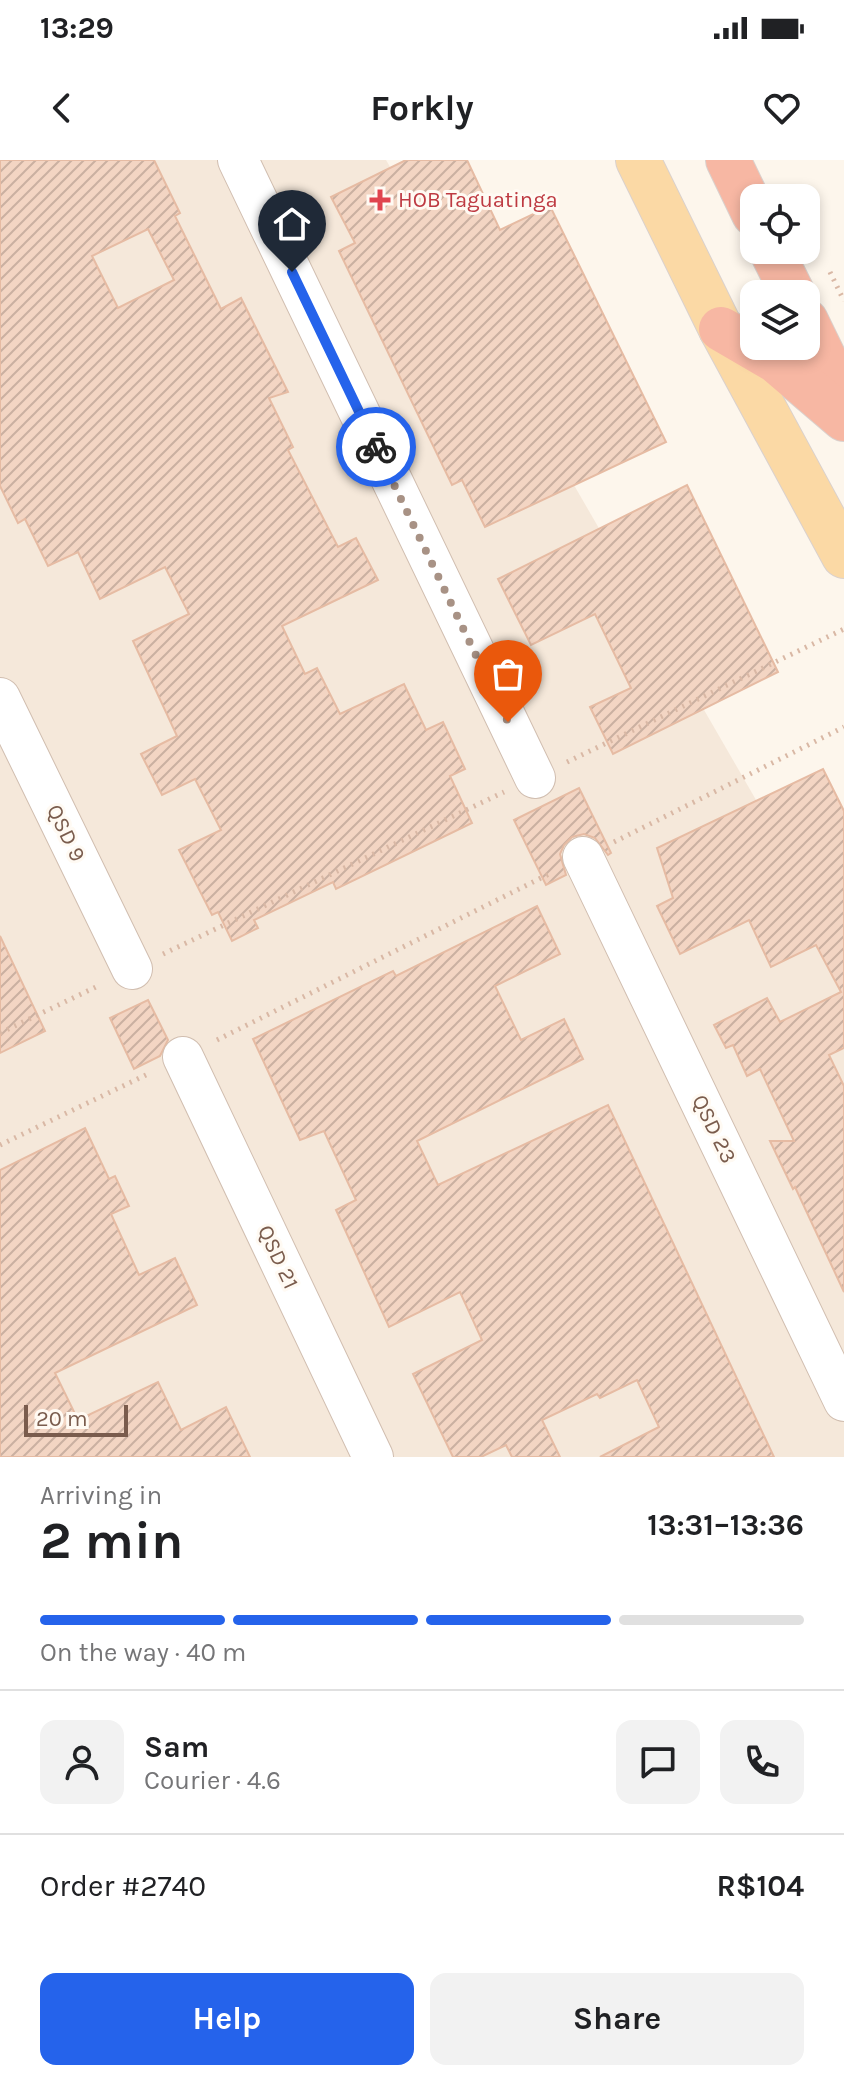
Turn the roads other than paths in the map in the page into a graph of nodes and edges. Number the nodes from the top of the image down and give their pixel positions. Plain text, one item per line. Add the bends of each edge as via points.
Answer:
1 (238, 160) edge
2 (638, 160) edge
3 (728, 160) edge
4 (740, 185) edge
5 (721, 329) junction
6 (820, 350) edge
7 (844, 399) edge
8 (844, 419) edge
9 (844, 556) edge
10 (0, 698) edge
11 (535, 778) road end
12 (583, 857) road end
13 (132, 969) road end
14 (183, 1057) road end
15 (844, 1401) edge
16 (373, 1457) edge

1 - 11 street
2 - 5 main road
3 - 4 highway
5 - 8 highway via 776,361
5 - 9 main road
6 - 7 highway
10 - 13 street, QSD 9
12 - 15 street, QSD 23
14 - 16 street, QSD 21

